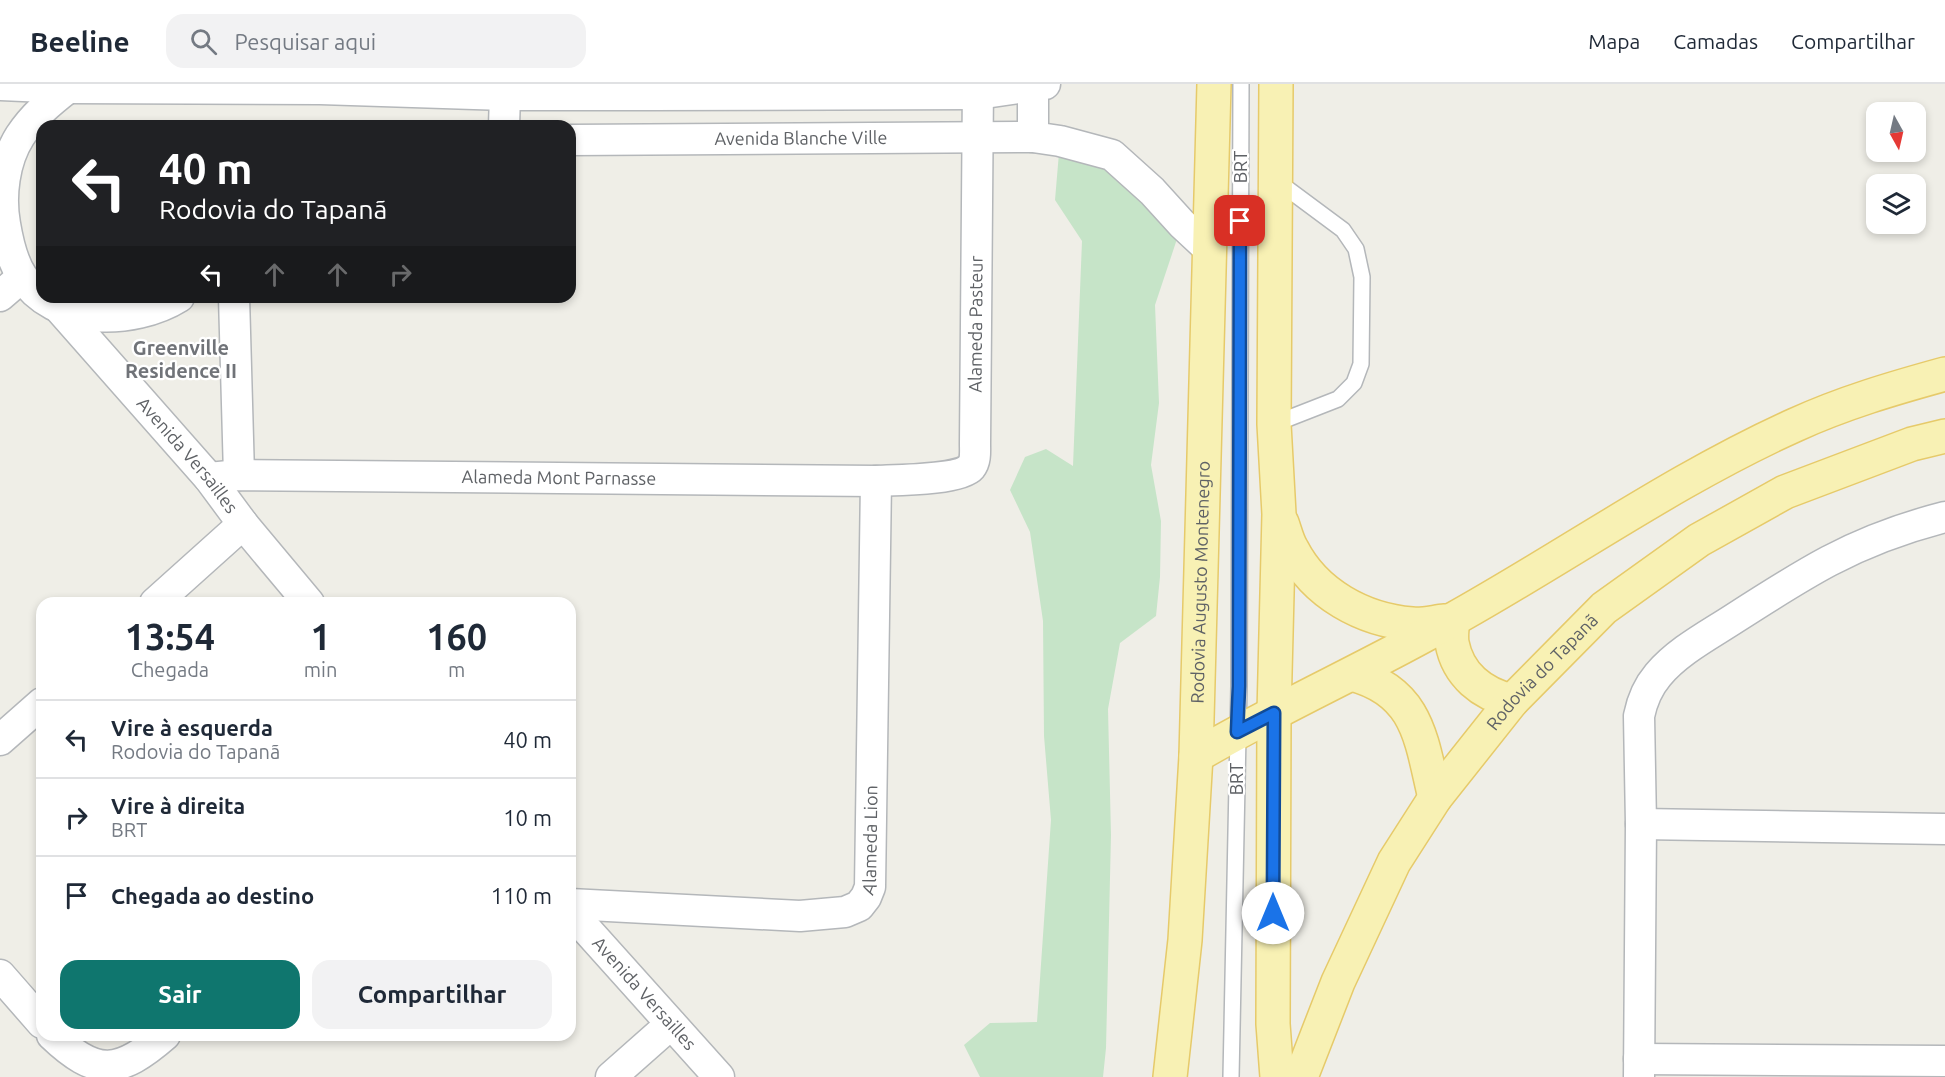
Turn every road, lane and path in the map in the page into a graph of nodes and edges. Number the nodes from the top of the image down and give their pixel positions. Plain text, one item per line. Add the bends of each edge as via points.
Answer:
1 (1214, 84) edge
2 (1241, 84) edge
3 (1276, 84) edge
4 (0, 86) edge
5 (320, 86) edge
6 (1039, 86) edge
7 (68, 88) junction
8 (647, 89) edge
9 (978, 89) edge
10 (505, 95) junction
11 (504, 120) edge
12 (1033, 137) junction
13 (978, 138) junction
14 (576, 140) edge
15 (1275, 180) junction
16 (5, 244) edge
17 (1210, 250) junction
18 (11, 286) edge
19 (36, 294) edge
20 (51, 303) edge
21 (168, 303) edge
22 (234, 303) edge
23 (60, 309) junction
24 (1945, 374) edge
25 (1274, 424) junction
26 (1945, 436) edge
27 (239, 475) junction
28 (208, 478) junction
29 (876, 481) junction
30 (1279, 514) junction
31 (1945, 517) edge
32 (243, 524) junction
33 (162, 597) edge
34 (304, 597) edge
35 (1452, 620) junction
36 (1352, 674) junction
37 (1512, 701) junction
38 (36, 708) edge
39 (1274, 713) junction
40 (1237, 732) junction
41 (0, 740) edge
42 (1196, 756) junction
43 (1435, 798) junction
44 (1641, 824) junction
45 (1945, 829) edge
46 (576, 904) edge
47 (576, 918) edge
48 (0, 975) edge
49 (36, 1016) edge
50 (671, 1024) junction
51 (57, 1041) edge
52 (158, 1041) edge
53 (1945, 1061) edge
54 (1639, 1068) edge
55 (611, 1077) edge
56 (719, 1077) edge
57 (1170, 1077) edge
58 (1231, 1077) edge
59 (1277, 1077) edge
60 (1301, 1077) edge

1 - 17 main road, Rodovia Augusto Montenegro
2 - 40 lane, BRT
3 - 15 main road
4 - 7 street
5 - 7 street
5 - 10 street
6 - 9 street
6 - 12 street
7 - 16 street via 38,111 19,137 6,168
8 - 9 street
8 - 10 street
9 - 13 street, Alameda Pasteur
10 - 11 street
12 - 13 street, Avenida Blanche Ville
12 - 17 street, Avenida Blanche Ville via 1112,155
13 - 14 street, Avenida Blanche Ville
13 - 29 street, Alameda Pasteur via 974,462 969,470 957,474
15 - 25 main road
15 - 25 lane via 1343,230 1356,249 1362,277 1361,364 1354,383 1338,399
16 - 18 street
17 - 42 main road, Rodovia Augusto Montenegro
18 - 19 street
20 - 23 street
21 - 23 street via 121,315 86,315
22 - 27 street
23 - 28 street, Avenida Versailles
24 - 35 main road via 1796,424 1671,488
25 - 30 main road
26 - 37 main road, Rodovia do Tapanã via 1912,444 1785,492 1699,540 1604,608
27 - 28 street, Alameda Mont Parnasse
27 - 29 street, Alameda Mont Parnasse
28 - 32 street, Avenida Versailles
29 - 46 street, Alameda Lion via 870,887 866,897 859,906 845,912 800,916
30 - 35 main road via 1292,549 1308,572 1342,604 1377,619 1415,624
30 - 39 main road
31 - 44 street via 1830,560 1716,630 1675,658 1658,675 1645,695 1639,717
32 - 33 street
32 - 34 street, Avenida Versailles
35 - 36 main road
35 - 37 main road via 1452,642 1459,664 1472,682 1490,695
36 - 39 main road
36 - 43 main road via 1383,686 1407,708 1419,733
37 - 43 main road, Rodovia do Tapanã
38 - 41 street
39 - 40 main road
39 - 59 main road via 1273,1024
40 - 42 main road
40 - 58 lane, BRT
42 - 57 main road, Rodovia Augusto Montenegro via 1185,940
43 - 60 main road, Rodovia do Tapanã via 1394,862 1366,919
44 - 45 street
44 - 54 street
47 - 50 street, Avenida Versailles
48 - 49 street
50 - 55 street
50 - 56 street, Avenida Versailles
51 - 52 street via 77,1060 105,1070 132,1062
53 - 54 street

